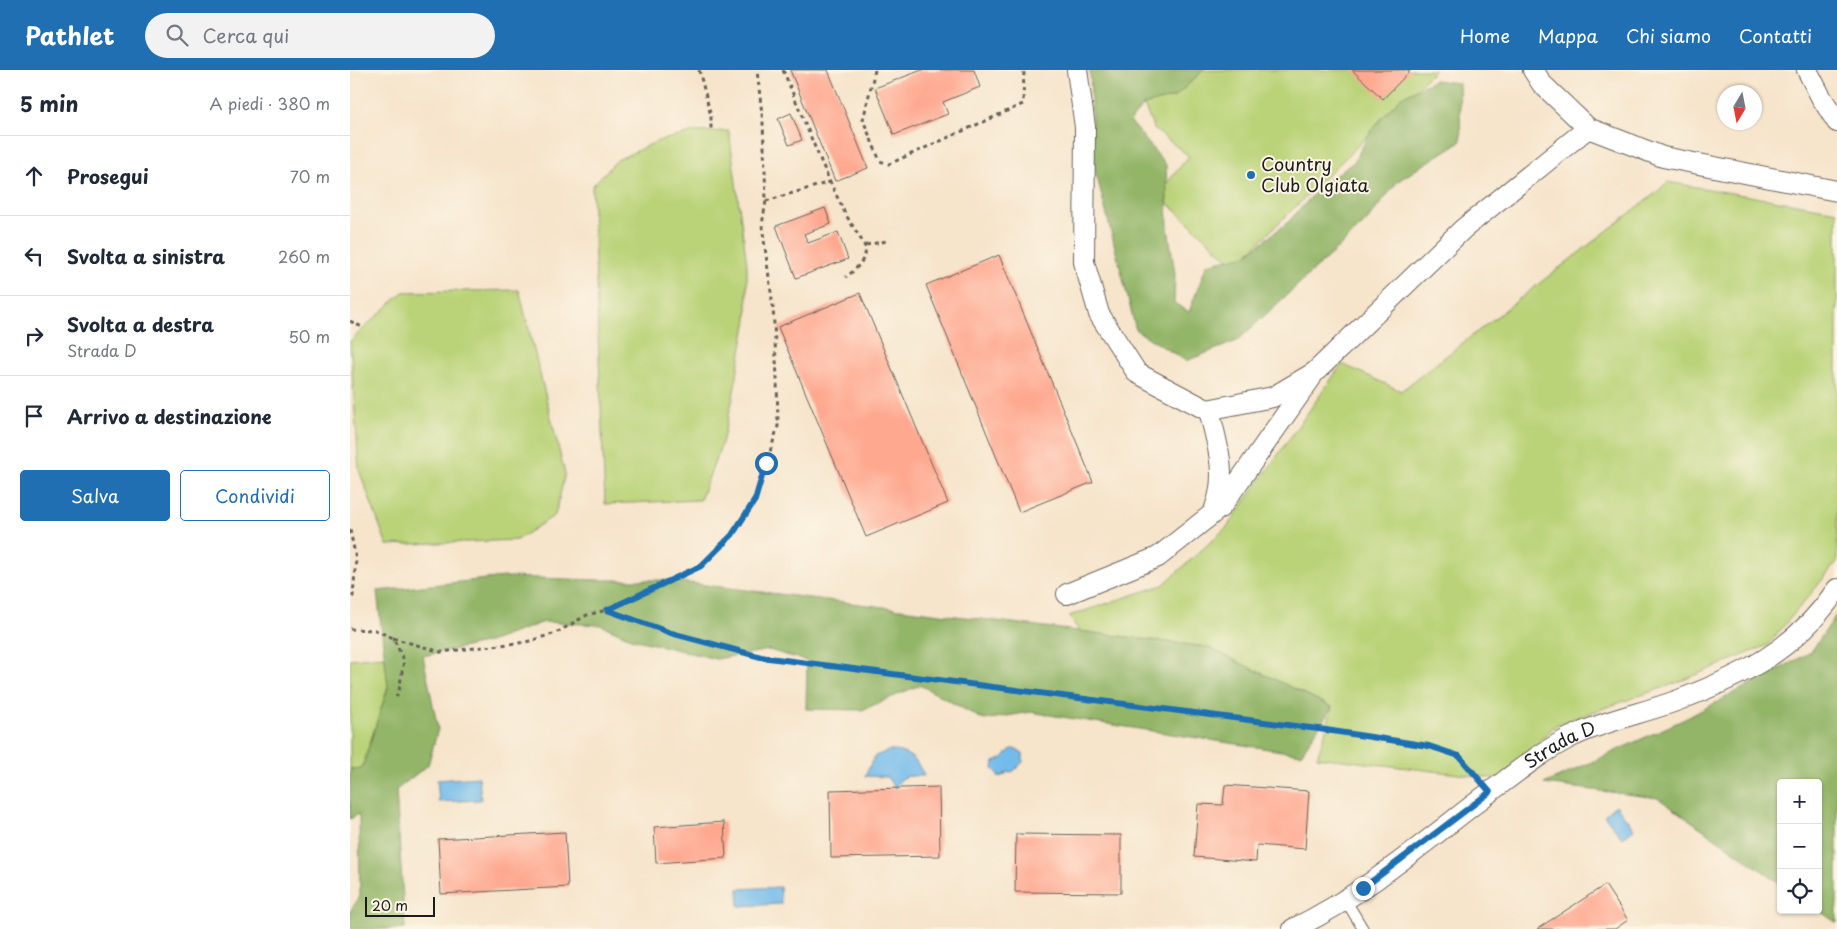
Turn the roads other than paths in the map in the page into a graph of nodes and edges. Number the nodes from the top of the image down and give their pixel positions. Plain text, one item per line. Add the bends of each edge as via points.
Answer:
1 (1077, 70) edge
2 (1533, 70) edge
3 (1807, 70) edge
4 (1837, 122) edge
5 (1588, 128) junction
6 (1837, 191) edge
7 (1315, 372) junction
8 (1209, 410) junction
9 (1246, 472) junction
10 (1222, 473) junction
11 (1212, 515) junction
12 (1837, 589) edge
13 (1067, 594) dead end
14 (1345, 899) junction
15 (1293, 929) edge
16 (1363, 929) edge

1 - 8 street via 1084,127 1084,262 1099,314 1137,373
2 - 5 street via 1542,84
3 - 4 street
5 - 6 street via 1664,157
5 - 7 street via 1463,229
7 - 8 street via 1273,397
7 - 9 street
8 - 10 street
9 - 10 street via 1232,477
9 - 11 street
10 - 11 street
11 - 13 street via 1158,557
12 - 14 street, Strada D via 1811,624 1767,660 1676,701 1608,723 1550,748
14 - 15 street, Strada D
14 - 16 lane

